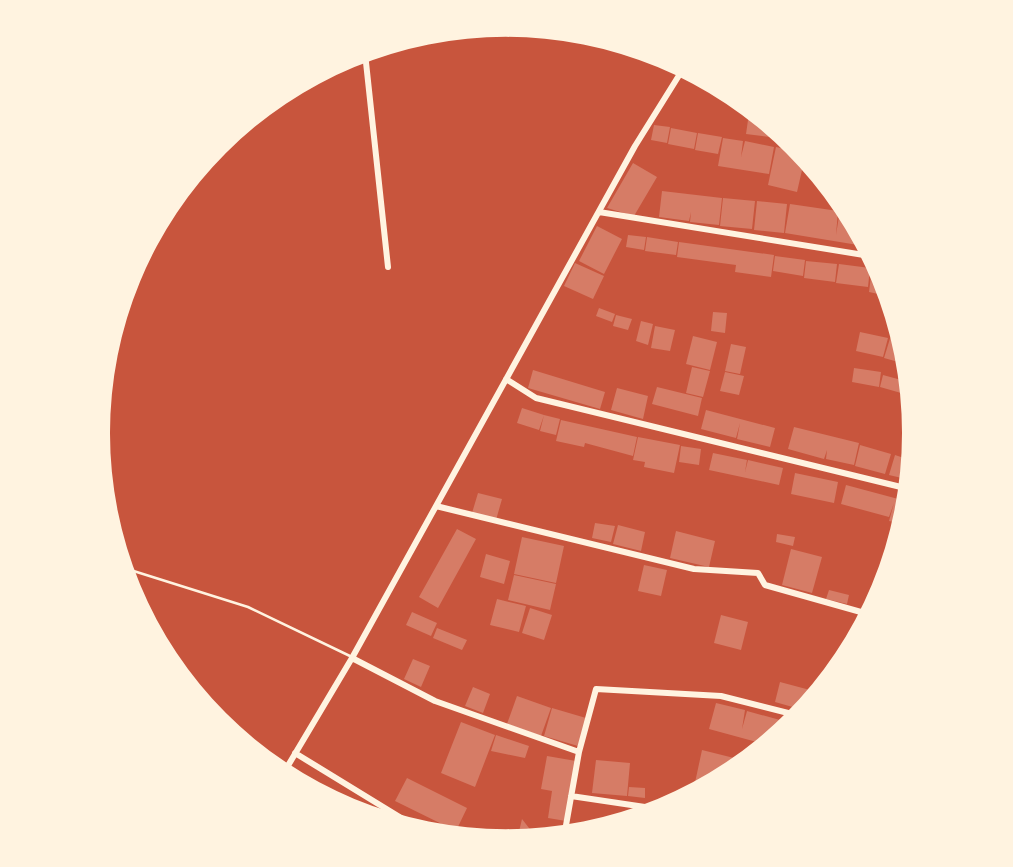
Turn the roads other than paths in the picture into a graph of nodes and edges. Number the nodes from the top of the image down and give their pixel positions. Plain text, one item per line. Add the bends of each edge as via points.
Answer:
1 (366, 63) edge
2 (678, 76) edge
3 (598, 212) junction
4 (860, 254) edge
5 (388, 267) dead end
6 (506, 379) junction
7 (900, 487) edge
8 (436, 506) junction
9 (135, 571) edge
10 (860, 612) edge
11 (352, 657) junction
12 (788, 713) edge
13 (579, 752) junction
14 (295, 754) junction
15 (289, 765) edge
16 (571, 796) junction
17 (641, 806) edge
18 (394, 814) edge
19 (566, 826) edge

1 - 5 street
2 - 3 street
3 - 4 street
3 - 6 street
6 - 7 street via 536,398
6 - 8 street
8 - 10 street via 694,569 758,573 765,585
8 - 11 street
9 - 11 lane via 248,607
11 - 13 street via 435,701
11 - 14 street
12 - 13 street via 721,696 596,689
13 - 16 street
14 - 15 street
14 - 18 street
16 - 17 street
16 - 19 street

